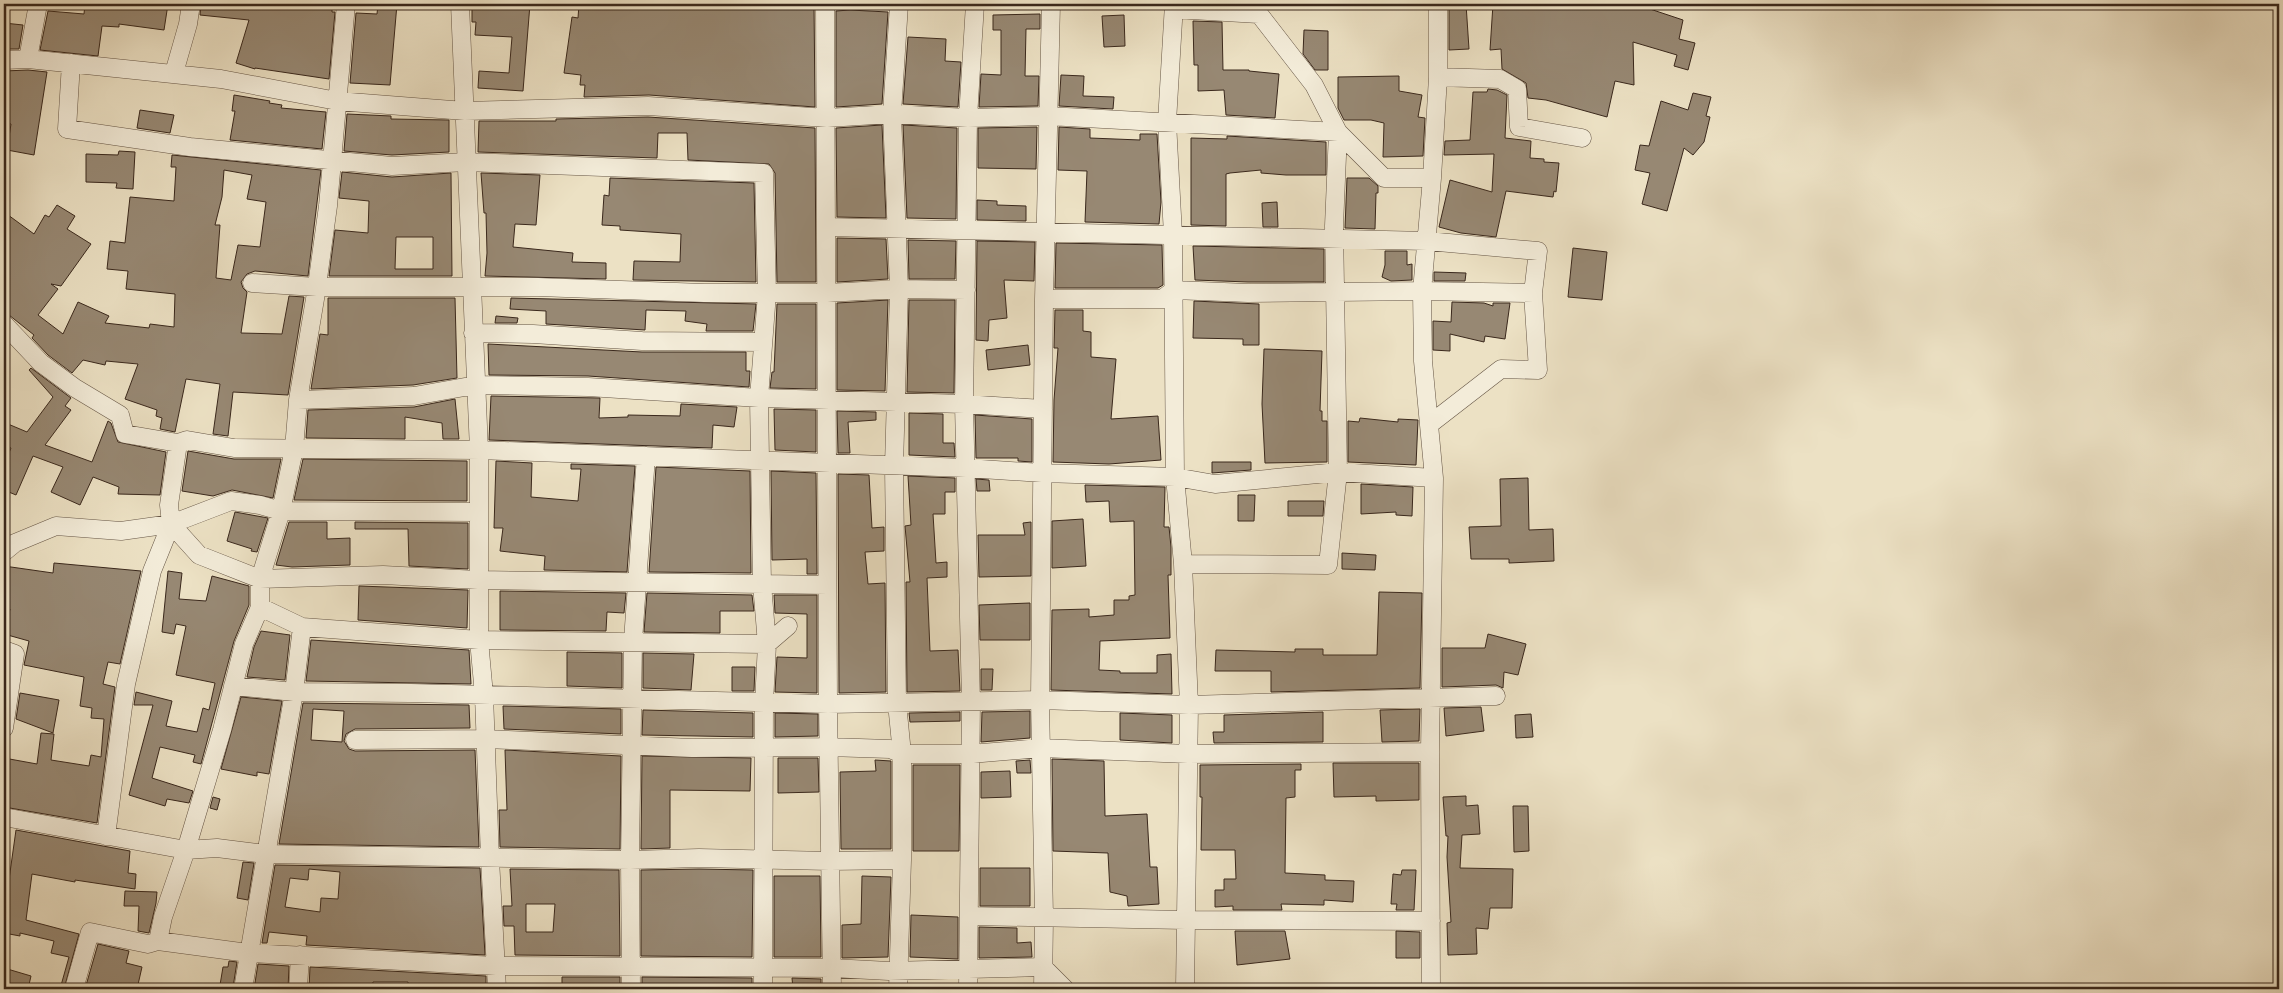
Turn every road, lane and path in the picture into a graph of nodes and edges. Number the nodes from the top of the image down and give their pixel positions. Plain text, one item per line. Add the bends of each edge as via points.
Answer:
1 (38, 4) edge
2 (191, 4) edge
3 (346, 4) edge
4 (460, 4) edge
5 (826, 4) edge
6 (900, 4) edge
7 (975, 4) edge
8 (1051, 4) edge
9 (1438, 4) edge
10 (1174, 6) edge
11 (28, 59) junction
12 (4, 60) edge
13 (71, 64) junction
14 (174, 73) junction
15 (1438, 77) junction
16 (337, 101) junction
17 (464, 111) junction
18 (892, 114) junction
19 (1048, 116) junction
20 (827, 118) junction
21 (968, 118) junction
22 (1168, 122) junction
23 (1338, 132) junction
24 (1582, 138) dead end
25 (332, 159) junction
26 (466, 162) junction
27 (1432, 178) junction
28 (827, 227) junction
29 (896, 228) junction
30 (968, 229) junction
31 (1046, 231) junction
32 (1173, 235) junction
33 (1335, 239) junction
34 (1427, 242) junction
35 (252, 283) dead end
36 (317, 287) junction
37 (471, 287) junction
38 (899, 289) junction
39 (966, 290) junction
40 (1174, 290) junction
41 (1422, 291) junction
42 (1335, 292) junction
43 (766, 293) junction
44 (827, 293) junction
45 (1533, 293) junction
46 (1044, 299) junction
47 (4, 324) edge
48 (473, 333) junction
49 (763, 342) junction
50 (476, 385) junction
51 (759, 398) junction
52 (827, 399) junction
53 (298, 400) junction
54 (896, 402) junction
55 (964, 404) junction
56 (1043, 410) junction
57 (1430, 424) junction
58 (178, 443) junction
59 (294, 449) junction
60 (480, 450) junction
61 (646, 456) junction
62 (762, 460) junction
63 (827, 463) junction
64 (894, 466) junction
65 (966, 468) junction
66 (1338, 472) junction
67 (1042, 473) junction
68 (1176, 476) junction
69 (1434, 478) junction
70 (281, 511) junction
71 (478, 512) junction
72 (172, 524) junction
73 (4, 552) edge
74 (1183, 564) junction
75 (260, 579) junction
76 (478, 580) junction
77 (636, 582) junction
78 (762, 584) junction
79 (827, 585) junction
80 (260, 607) junction
81 (788, 626) dead end
82 (302, 627) junction
83 (479, 640) junction
84 (633, 641) junction
85 (767, 644) junction
86 (4, 650) edge
87 (233, 686) junction
88 (294, 692) junction
89 (484, 694) junction
90 (1496, 696) dead end
91 (1430, 698) junction
92 (633, 699) junction
93 (6, 700) edge
94 (1040, 700) junction
95 (972, 702) junction
96 (764, 703) junction
97 (897, 703) junction
98 (828, 704) junction
99 (1189, 705) junction
100 (4, 728) edge
101 (485, 739) junction
102 (355, 740) dead end
103 (632, 746) junction
104 (828, 747) junction
105 (764, 748) junction
106 (1041, 748) junction
107 (1430, 752) junction
108 (902, 754) junction
109 (970, 754) junction
110 (1188, 754) junction
111 (4, 817) edge
112 (106, 836) junction
113 (186, 850) junction
114 (265, 854) junction
115 (490, 858) junction
116 (630, 860) junction
117 (764, 860) junction
118 (902, 860) junction
119 (830, 861) junction
120 (969, 916) junction
121 (1044, 918) junction
122 (1185, 920) junction
123 (1431, 921) junction
124 (158, 941) junction
125 (248, 953) junction
126 (300, 955) junction
127 (496, 966) junction
128 (631, 967) junction
129 (1043, 967) junction
130 (763, 968) junction
131 (832, 968) junction
132 (968, 969) junction
133 (898, 971) junction
134 (74, 989) edge
135 (243, 989) edge
136 (298, 989) edge
137 (497, 989) edge
138 (631, 989) edge
139 (763, 989) edge
140 (832, 989) edge
141 (898, 989) edge
142 (968, 989) edge
143 (1043, 989) edge
144 (1065, 989) edge
145 (1185, 989) edge
146 (1431, 989) edge

1 - 11 street
2 - 14 street
3 - 16 street
4 - 17 street
5 - 20 street
6 - 18 street
7 - 21 street
8 - 19 street
9 - 15 street
10 - 22 street
10 - 23 street via 1258,14 1314,85
11 - 12 street
11 - 13 street
13 - 14 street
13 - 25 street via 67,129 190,147
14 - 16 street
15 - 24 street via 1500,79 1517,89 1519,127
15 - 27 street
16 - 17 street
16 - 25 street
17 - 20 street via 648,106
17 - 26 street
18 - 20 street
18 - 21 street
18 - 29 street
19 - 21 street
19 - 22 street
19 - 31 street
20 - 28 street
21 - 30 street
22 - 23 street
22 - 32 street
23 - 27 street via 1384,178
23 - 33 street
25 - 26 street via 392,166
25 - 36 street
26 - 37 street
26 - 43 street via 764,173
27 - 34 street
28 - 29 street
28 - 44 street
29 - 30 street
29 - 38 street
30 - 31 street
30 - 39 street
31 - 32 street
31 - 46 street
32 - 33 street
32 - 40 street
33 - 34 street
33 - 42 street
34 - 41 street
34 - 45 street via 1538,251
35 - 36 street
36 - 37 street
36 - 53 street
37 - 43 street
37 - 48 street
38 - 39 street
38 - 44 street
38 - 54 street
39 - 55 street
40 - 42 street
40 - 46 street via 1162,299
40 - 68 street
41 - 42 street
41 - 45 street
41 - 57 street via 1423,361
42 - 66 street
43 - 44 street
43 - 49 street
44 - 52 street
45 - 57 street via 1538,370 1500,369
46 - 56 street
47 - 58 street via 41,363 120,415 125,434
48 - 49 street via 642,341
48 - 50 street
49 - 51 street
50 - 51 street via 588,387
50 - 53 street via 406,397
50 - 60 street
51 - 52 street
51 - 62 street
52 - 54 street
52 - 63 street
53 - 59 street
54 - 55 street
54 - 64 street
55 - 56 street
55 - 65 street
56 - 67 street
57 - 69 street
58 - 59 street via 187,440 234,448
58 - 72 street via 169,505
59 - 60 street
59 - 70 street
60 - 61 street
60 - 71 street
61 - 62 street
61 - 77 street
62 - 63 street
62 - 78 street
63 - 64 street
63 - 79 street
64 - 65 street
64 - 97 street
65 - 67 street
65 - 95 street
66 - 68 street via 1214,484
66 - 69 street
66 - 74 street via 1328,565
67 - 68 street
67 - 94 street
68 - 74 street
69 - 91 street
70 - 71 street
70 - 72 street via 231,501
70 - 75 street
71 - 76 street
72 - 73 street via 121,531 56,526 15,543
72 - 75 street via 199,555
72 - 112 street via 152,571 126,684
74 - 99 street
75 - 76 street via 383,575
75 - 80 street
76 - 77 street
76 - 83 street
77 - 78 street
77 - 84 street
78 - 79 street
78 - 85 street
79 - 98 street
80 - 82 street
80 - 87 street via 244,644
81 - 85 street
82 - 83 street
82 - 88 street
83 - 84 street
83 - 89 street
84 - 85 street
84 - 92 street
85 - 96 street
86 - 93 street via 15,654
87 - 88 street
87 - 113 street
88 - 89 street
88 - 114 street
89 - 92 street
89 - 101 street
90 - 91 street
91 - 99 street
91 - 107 street
92 - 96 street
92 - 103 street
93 - 100 street
94 - 95 street
94 - 99 street
94 - 106 street
95 - 97 street
95 - 109 street
96 - 98 street
96 - 105 street
97 - 98 street
97 - 108 street
98 - 104 street
99 - 110 street
101 - 102 street
101 - 103 street
101 - 115 street
103 - 105 street
103 - 116 street
104 - 105 street
104 - 108 street via 890,750
104 - 119 street
105 - 117 street
106 - 109 street
106 - 110 street
106 - 121 street
107 - 110 street
107 - 123 street
108 - 109 street
108 - 118 street
109 - 120 street
110 - 122 street
111 - 112 street
112 - 113 street
113 - 114 street via 217,848
113 - 124 street
114 - 115 street
114 - 125 street
115 - 116 street
115 - 127 street
116 - 117 street
116 - 128 street
117 - 119 street
117 - 130 street
118 - 119 street
118 - 133 street
119 - 131 street
120 - 121 street
120 - 132 street
121 - 122 street
121 - 129 street
122 - 123 street
122 - 145 street
123 - 146 street
124 - 125 street
124 - 134 street via 148,944 90,932
125 - 126 street
125 - 135 street
126 - 127 street
126 - 136 street
127 - 128 street
127 - 137 street
128 - 130 street
128 - 138 street
129 - 132 street
129 - 143 street
129 - 144 street
130 - 131 street
130 - 139 street
131 - 133 street
131 - 140 street
132 - 133 street
132 - 142 street
133 - 141 street

